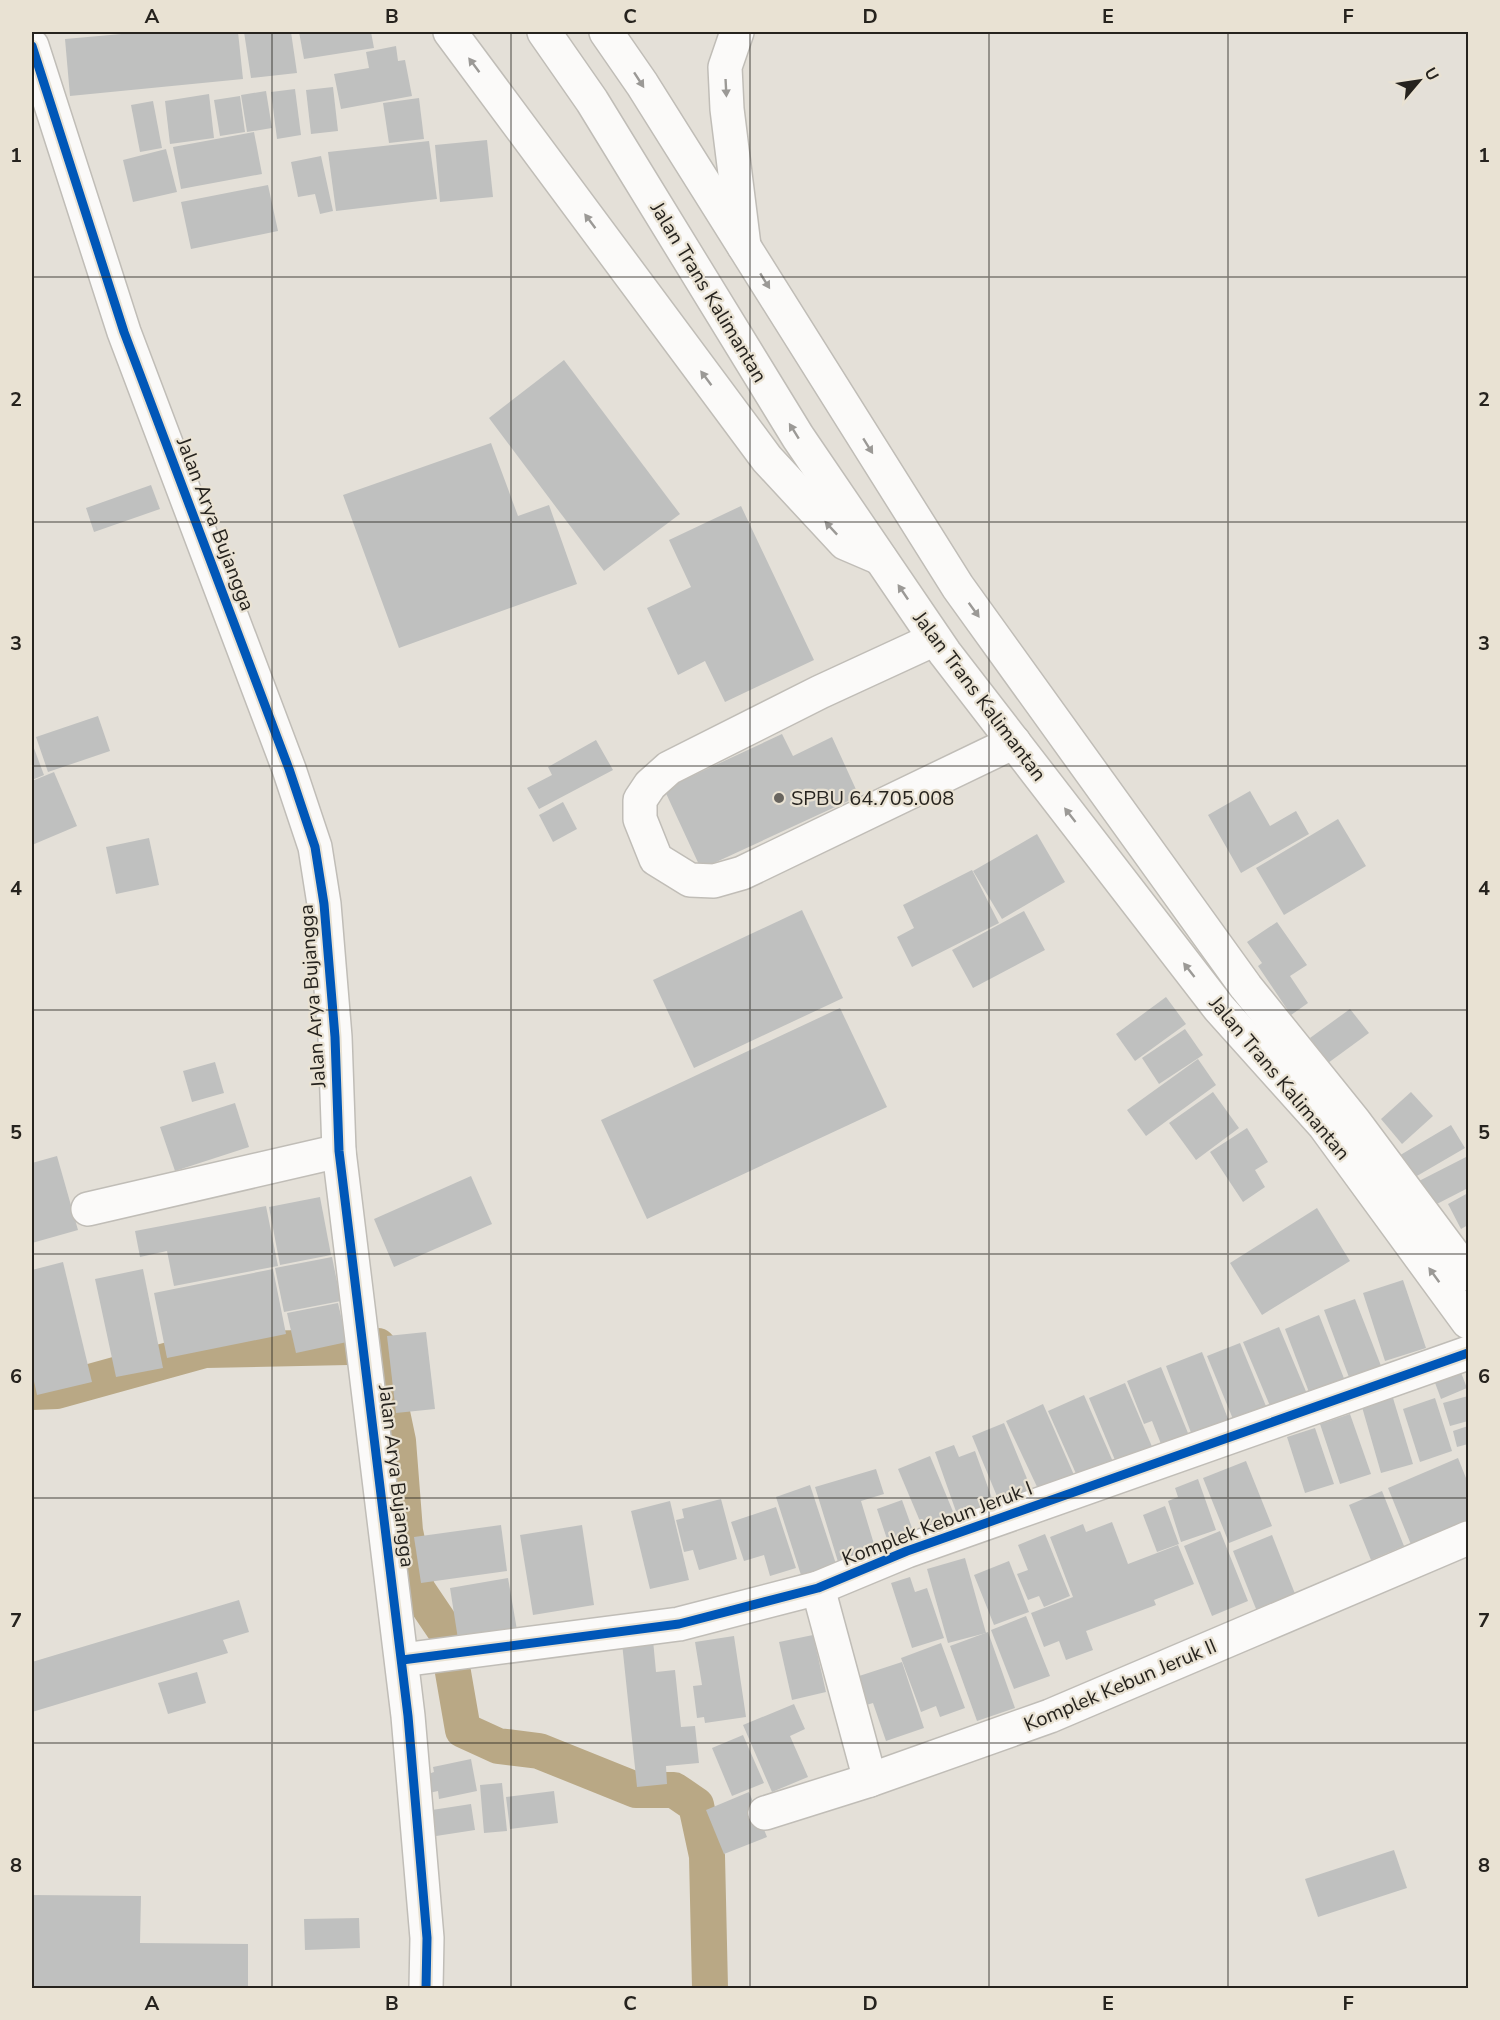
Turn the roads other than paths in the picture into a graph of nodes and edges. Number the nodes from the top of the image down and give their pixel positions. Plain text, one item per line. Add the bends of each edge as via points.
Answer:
1 (450, 32) edge
2 (544, 32) edge
3 (606, 32) edge
4 (737, 32) edge
5 (32, 46) edge
6 (744, 246) junction
7 (880, 558) junction
8 (935, 639) junction
9 (1014, 742) junction
10 (339, 1151) junction
11 (88, 1209) dead end
12 (1468, 1274) edge
13 (1468, 1322) edge
14 (1468, 1353) edge
15 (1468, 1538) edge
16 (819, 1588) junction
17 (412, 1658) junction
18 (870, 1780) junction
19 (765, 1813) dead end
20 (426, 1989) edge

7 -> 1 main road via 845,543 767,459
7 -> 2 main road, Jalan Trans Kalimantan via 798,437 592,101
3 -> 6 main road, Jalan Trans Kalimantan
4 -> 6 main road via 725,67
5 - 10 main road, Jalan Arya Bujangga via 124,332 289,769 315,848 336,1038
6 -> 12 main road, Jalan Trans Kalimantan via 958,587 1246,987 1354,1121
8 -> 7 main road, Jalan Trans Kalimantan
8 - 9 main road, Jalan Trans Kalimantan
8 - 9 main road via 669,768 640,800 640,819 656,859 690,880 714,881 742,873
13 -> 9 main road, Jalan Trans Kalimantan via 1324,1125 1219,1008
10 - 11 main road
10 - 17 main road, Jalan Arya Bujangga
14 - 16 main road, Komplek Kebun Jeruk I via 907,1551
15 - 18 main road, Komplek Kebun Jeruk II via 1050,1716
16 - 17 main road, Komplek Kebun Jeruk I via 679,1624
16 - 18 main road
17 - 20 main road, Jalan Arya Bujangga via 427,1938
18 - 19 main road, Komplek Kebun Jeruk II

